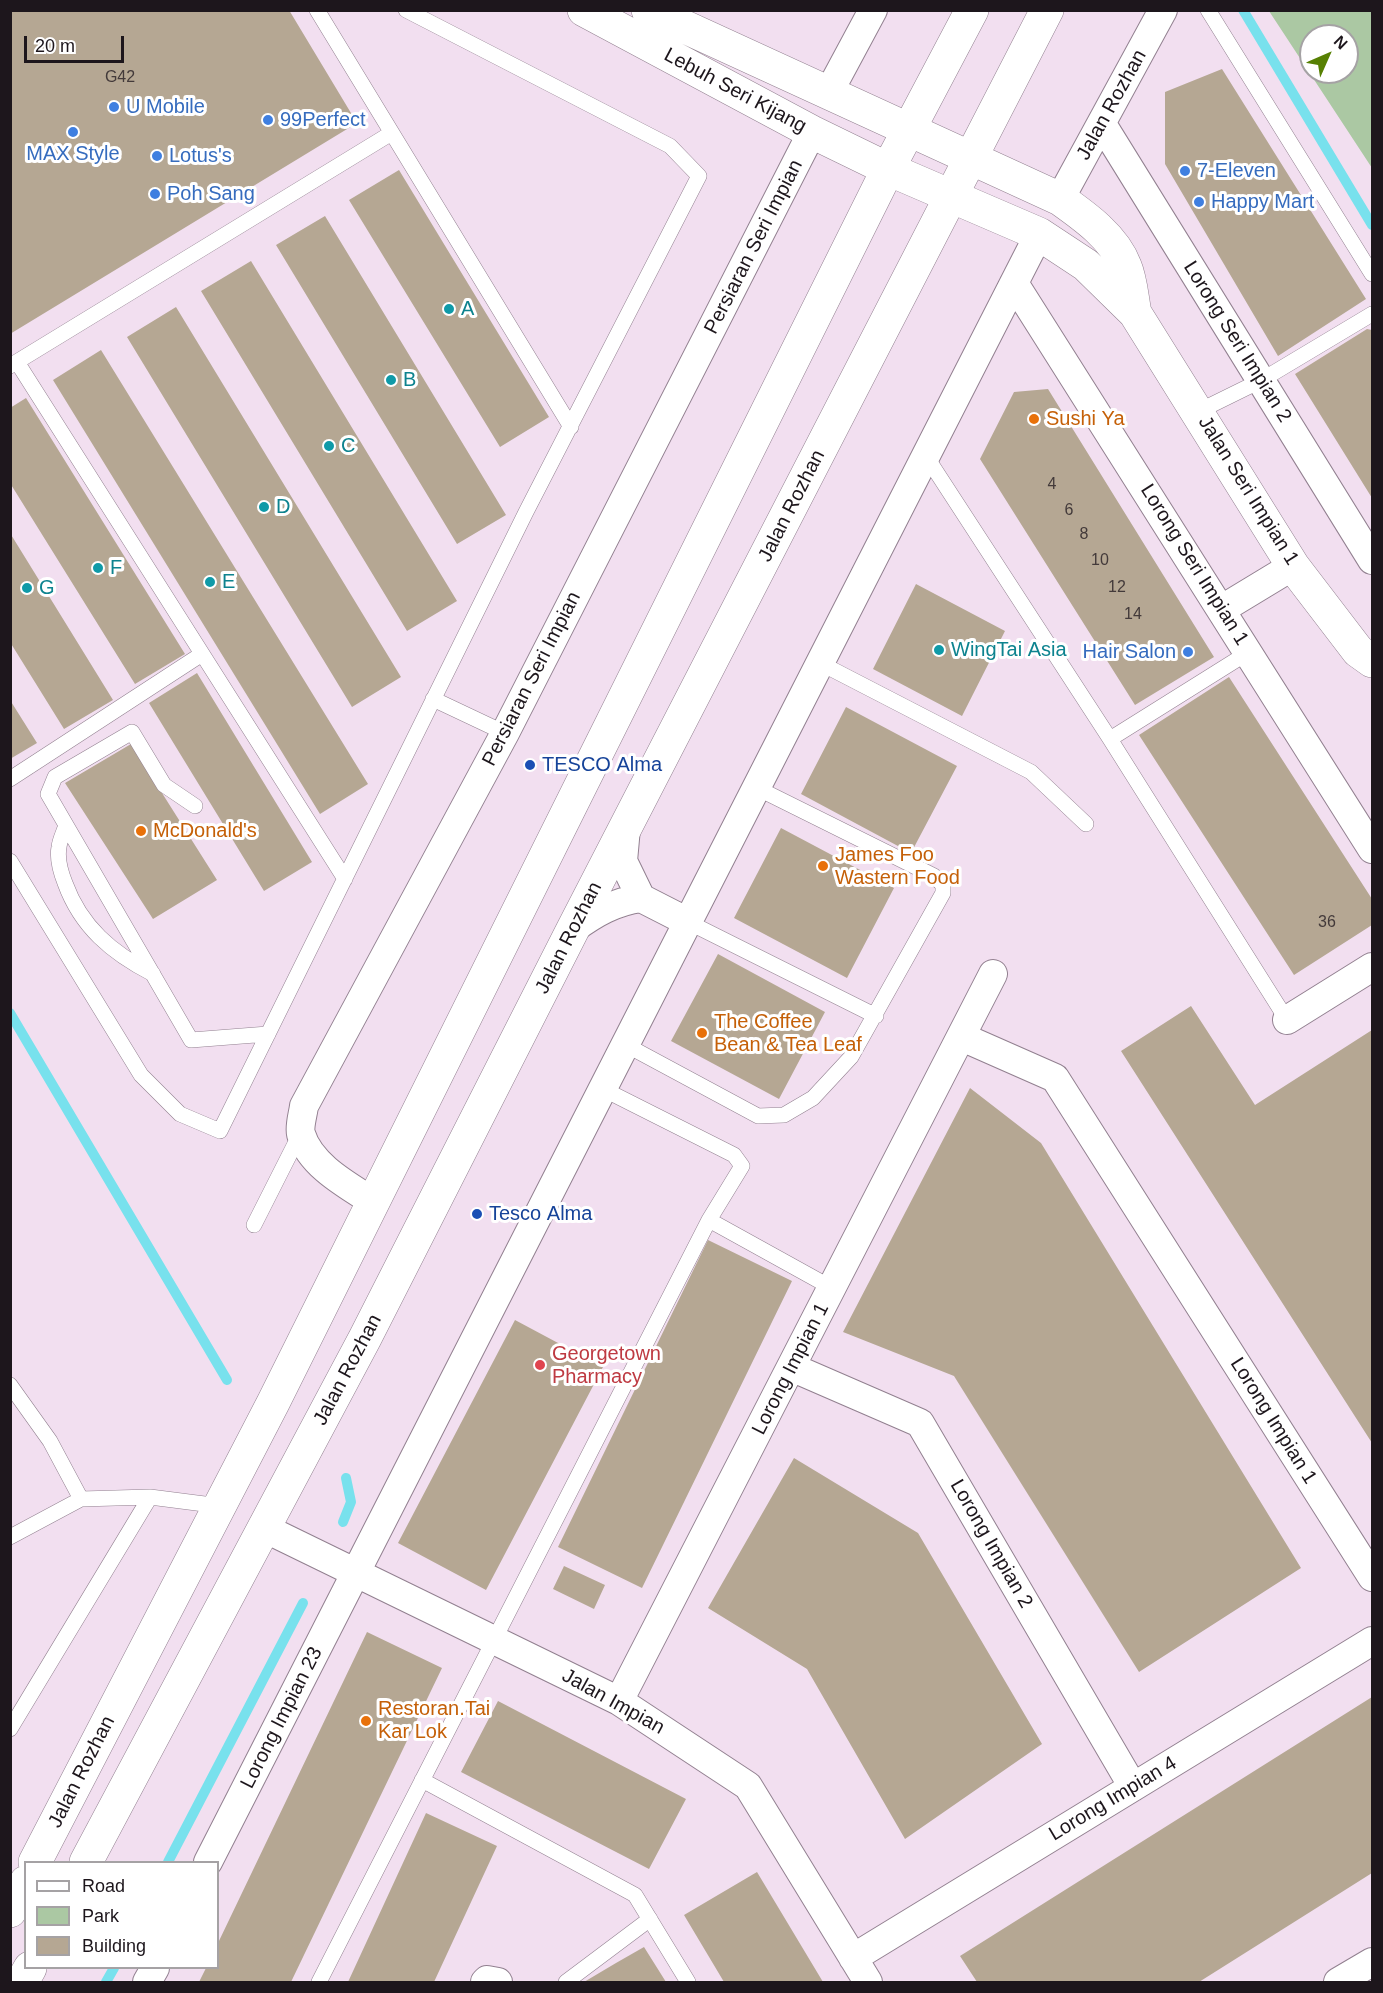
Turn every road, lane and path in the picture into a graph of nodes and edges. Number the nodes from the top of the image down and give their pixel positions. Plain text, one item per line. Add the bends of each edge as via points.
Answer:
1 (317, 10) edge
2 (406, 10) edge
3 (584, 10) edge
4 (648, 10) edge
5 (873, 10) edge
6 (972, 10) edge
7 (1047, 10) edge
8 (1162, 10) edge
9 (1208, 10) edge
10 (829, 92) junction
11 (1102, 124) junction
12 (909, 130) junction
13 (812, 132) junction
14 (390, 134) junction
15 (972, 159) junction
16 (888, 169) junction
17 (951, 197) junction
18 (1060, 199) junction
19 (1039, 234) junction
20 (1372, 274) edge
21 (1014, 283) junction
22 (1135, 313) junction
23 (1372, 314) edge
24 (14, 364) edge
25 (1260, 381) junction
26 (1199, 411) junction
27 (571, 427) junction
28 (926, 456) junction
29 (1372, 560) edge
30 (1293, 566) junction
31 (1222, 609) junction
32 (1249, 652) junction
33 (202, 654) junction
34 (1372, 661) edge
35 (820, 663) junction
36 (433, 699) junction
37 (505, 734) junction
38 (1110, 739) junction
39 (10, 779) edge
40 (756, 788) junction
41 (195, 806) dead end
42 (1086, 824) dead end
43 (66, 825) junction
44 (626, 828) junction
45 (1372, 849) edge
46 (10, 861) edge
47 (345, 879) junction
48 (641, 898) junction
49 (688, 922) junction
50 (573, 928) junction
51 (1372, 967) edge
52 (153, 974) junction
53 (993, 974) dead end
54 (876, 1016) junction
55 (1287, 1020) joint
56 (268, 1034) junction
57 (962, 1037) junction
58 (626, 1045) junction
59 (603, 1089) junction
60 (300, 1134) junction
61 (372, 1201) junction
62 (709, 1220) junction
63 (254, 1225) dead end
64 (832, 1288) junction
65 (791, 1367) junction
66 (10, 1385) edge
67 (150, 1497) junction
68 (81, 1499) junction
69 (220, 1506) junction
70 (264, 1528) junction
71 (10, 1537) edge
72 (356, 1573) junction
73 (1372, 1576) edge
74 (494, 1640) junction
75 (1372, 1641) edge
76 (619, 1701) junction
77 (10, 1729) edge
78 (422, 1780) junction
79 (1133, 1787) junction
80 (36, 1861) edge
81 (87, 1861) edge
82 (209, 1861) edge
83 (650, 1919) junction
84 (853, 1958) junction
85 (1372, 1962) edge
86 (29, 1969) edge
87 (154, 1969) edge
88 (22, 1983) edge
89 (147, 1983) edge
90 (319, 1983) edge
91 (485, 1983) edge
92 (498, 1983) edge
93 (566, 1983) edge
94 (688, 1983) edge
95 (868, 1983) edge
96 (1338, 1983) edge

1 - 14 lane
2 - 27 lane via 670,146 699,176
3 - 13 main road, Lebuh Seri Kijang
4 - 10 main road, Lebuh Seri Kijang
5 - 10 street
6 - 12 main road, Jalan Rozhan
7 - 15 main road, Jalan Rozhan
8 - 11 street, Jalan Rozhan
9 - 20 lane
10 - 12 main road, Lebuh Seri Kijang
11 - 18 street, Jalan Rozhan
11 - 25 street, Lorong Seri Impian 2
12 - 15 main road, Lebuh Seri Kijang
12 - 16 main road, Jalan Rozhan
13 - 16 main road, Lebuh Seri Kijang
13 - 37 street, Persiaran Seri Impian
14 - 24 lane
14 - 27 lane
15 - 17 main road, Jalan Rozhan
15 - 18 main road, Jalan Seri Impian 1
16 - 17 main road, Lebuh Seri Kijang
16 - 61 main road, Jalan Rozhan
17 - 19 main road, Jalan Seri Impian 1
17 - 44 main road, Jalan Rozhan
18 - 22 main road, Jalan Seri Impian 1 via 1105,236 1125,265
19 - 21 street
19 - 22 main road, Jalan Seri Impian 1 via 1086,265
21 - 28 street
21 - 31 street, Lorong Seri Impian 1
22 - 26 main road, Jalan Seri Impian 1
23 - 25 lane
24 - 33 lane
25 - 26 lane
25 - 29 street, Lorong Seri Impian 2
26 - 30 main road, Jalan Seri Impian 1
27 - 36 lane
28 - 35 street
28 - 38 lane
30 - 31 street
30 - 34 main road, Jalan Seri Impian 1 via 1358,651
31 - 32 street, Lorong Seri Impian 1
32 - 38 lane
32 - 45 street, Lorong Seri Impian 1
33 - 39 lane
33 - 47 lane
35 - 40 street
35 - 42 lane via 1032,772
36 - 37 lane
36 - 47 lane
37 - 60 street, Persiaran Seri Impian via 304,1106
38 - 55 lane
40 - 49 street
40 - 54 lane via 933,876 943,885 943,893
41 - 43 lane via 164,785 132,732 55,777 48,794
43 - 52 lane
43 - 52 lane via 58,849 61,873 73,906 96,937 124,960
44 - 48 street via 623,861
44 - 50 main road, Jalan Rozhan
46 - 56 lane via 141,1075 180,1114 220,1131
47 - 56 lane
48 - 49 street
48 - 50 street via 601,909
49 - 54 lane
49 - 58 street
50 - 70 main road, Jalan Rozhan
51 - 55 street
52 - 56 lane via 191,1040
53 - 57 street, Lorong Impian 1
54 - 58 lane via 851,1057 813,1098 784,1115 759,1116
57 - 64 street, Lorong Impian 1
57 - 73 street, Lorong Impian 1 via 1055,1078
58 - 59 street
59 - 62 lane via 741,1161 742,1166
59 - 72 street
60 - 61 street via 333,1176
60 - 63 lane, Persiaran Seri Impian
61 - 69 main road, Jalan Rozhan
62 - 64 lane
62 - 74 lane
64 - 65 street, Lorong Impian 1
65 - 76 street, Lorong Impian 1
65 - 79 street, Lorong Impian 2 via 920,1423
66 - 68 lane via 50,1441
67 - 68 lane
67 - 69 lane
67 - 77 lane
68 - 71 lane
69 - 70 main road
69 - 80 main road, Jalan Rozhan
70 - 72 street, Jalan Impian
70 - 81 main road, Jalan Rozhan
72 - 74 street, Jalan Impian
72 - 82 street, Lorong Impian 23
74 - 76 street, Jalan Impian
74 - 78 lane
75 - 79 street, Lorong Impian 4
76 - 84 street, Jalan Impian via 748,1786
78 - 83 lane via 634,1895
78 - 90 lane
79 - 84 street, Lorong Impian 4
83 - 93 lane
83 - 94 lane
84 - 95 street, Jalan Impian
85 - 96 street
86 - 88 main road
87 - 89 street
91 - 92 street

